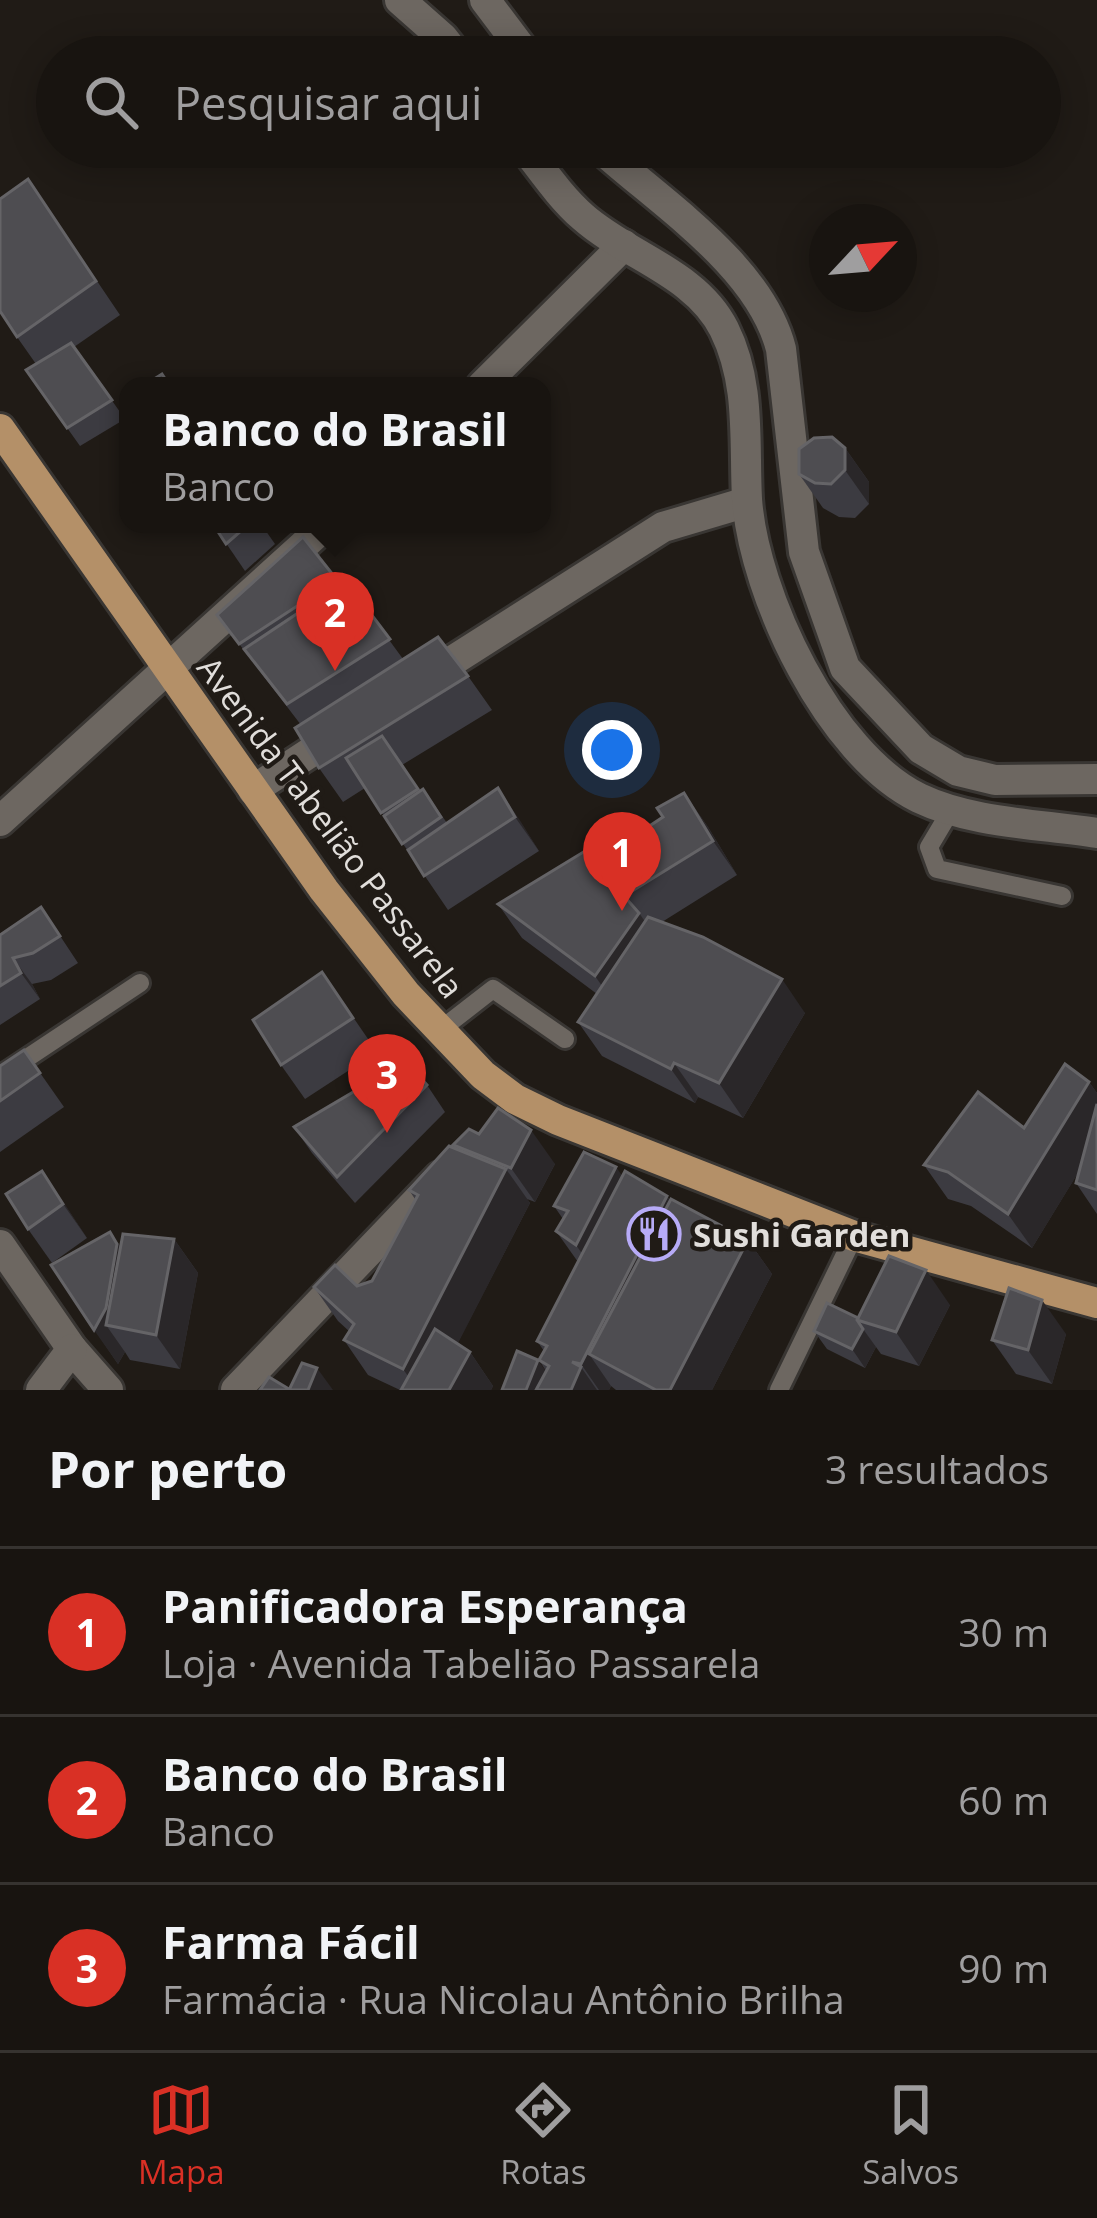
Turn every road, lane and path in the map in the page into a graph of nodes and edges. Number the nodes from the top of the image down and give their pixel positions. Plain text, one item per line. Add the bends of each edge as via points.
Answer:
1 (400, 0) edge
2 (485, 0) edge
3 (441, 36) edge
4 (512, 36) edge
5 (541, 168) edge
6 (622, 168) edge
7 (624, 245) junction
8 (491, 377) edge
9 (0, 429) edge
10 (748, 502) junction
11 (317, 533) edge
12 (166, 666) junction
13 (1097, 778) edge
14 (253, 790) junction
15 (951, 810) junction
16 (0, 821) edge
17 (1097, 833) edge
18 (1062, 896) dead end
19 (140, 983) dead end
20 (439, 1031) junction
21 (565, 1039) dead end
22 (0, 1076) edge
23 (466, 1150) edge
24 (854, 1236) junction
25 (0, 1245) edge
26 (1097, 1303) edge
27 (72, 1349) junction
28 (101, 1388) edge
29 (41, 1390) edge
30 (236, 1390) edge
31 (779, 1390) edge

1 - 3 street
2 - 4 street
5 - 7 street via 582,217
6 - 13 street via 736,270 773,319 804,552 845,668 921,749 958,771 995,780
7 - 8 street
7 - 10 street via 718,316 741,375
9 - 12 main road, Avenida Tabelião Passarela
10 - 14 street via 663,527
10 - 15 street via 772,600 808,682 890,780
11 - 12 street
12 - 14 main road, Avenida Tabelião Passarela
12 - 16 street
14 - 20 main road, Avenida Tabelião Passarela
15 - 17 street
15 - 18 lane via 929,848 937,869
19 - 22 lane
20 - 21 lane via 493,988
20 - 24 main road, Avenida Tabelião Passarela via 506,1107
23 - 30 street
24 - 26 main road, Avenida Tabelião Passarela
24 - 31 lane
25 - 27 street
27 - 28 street
27 - 29 street

